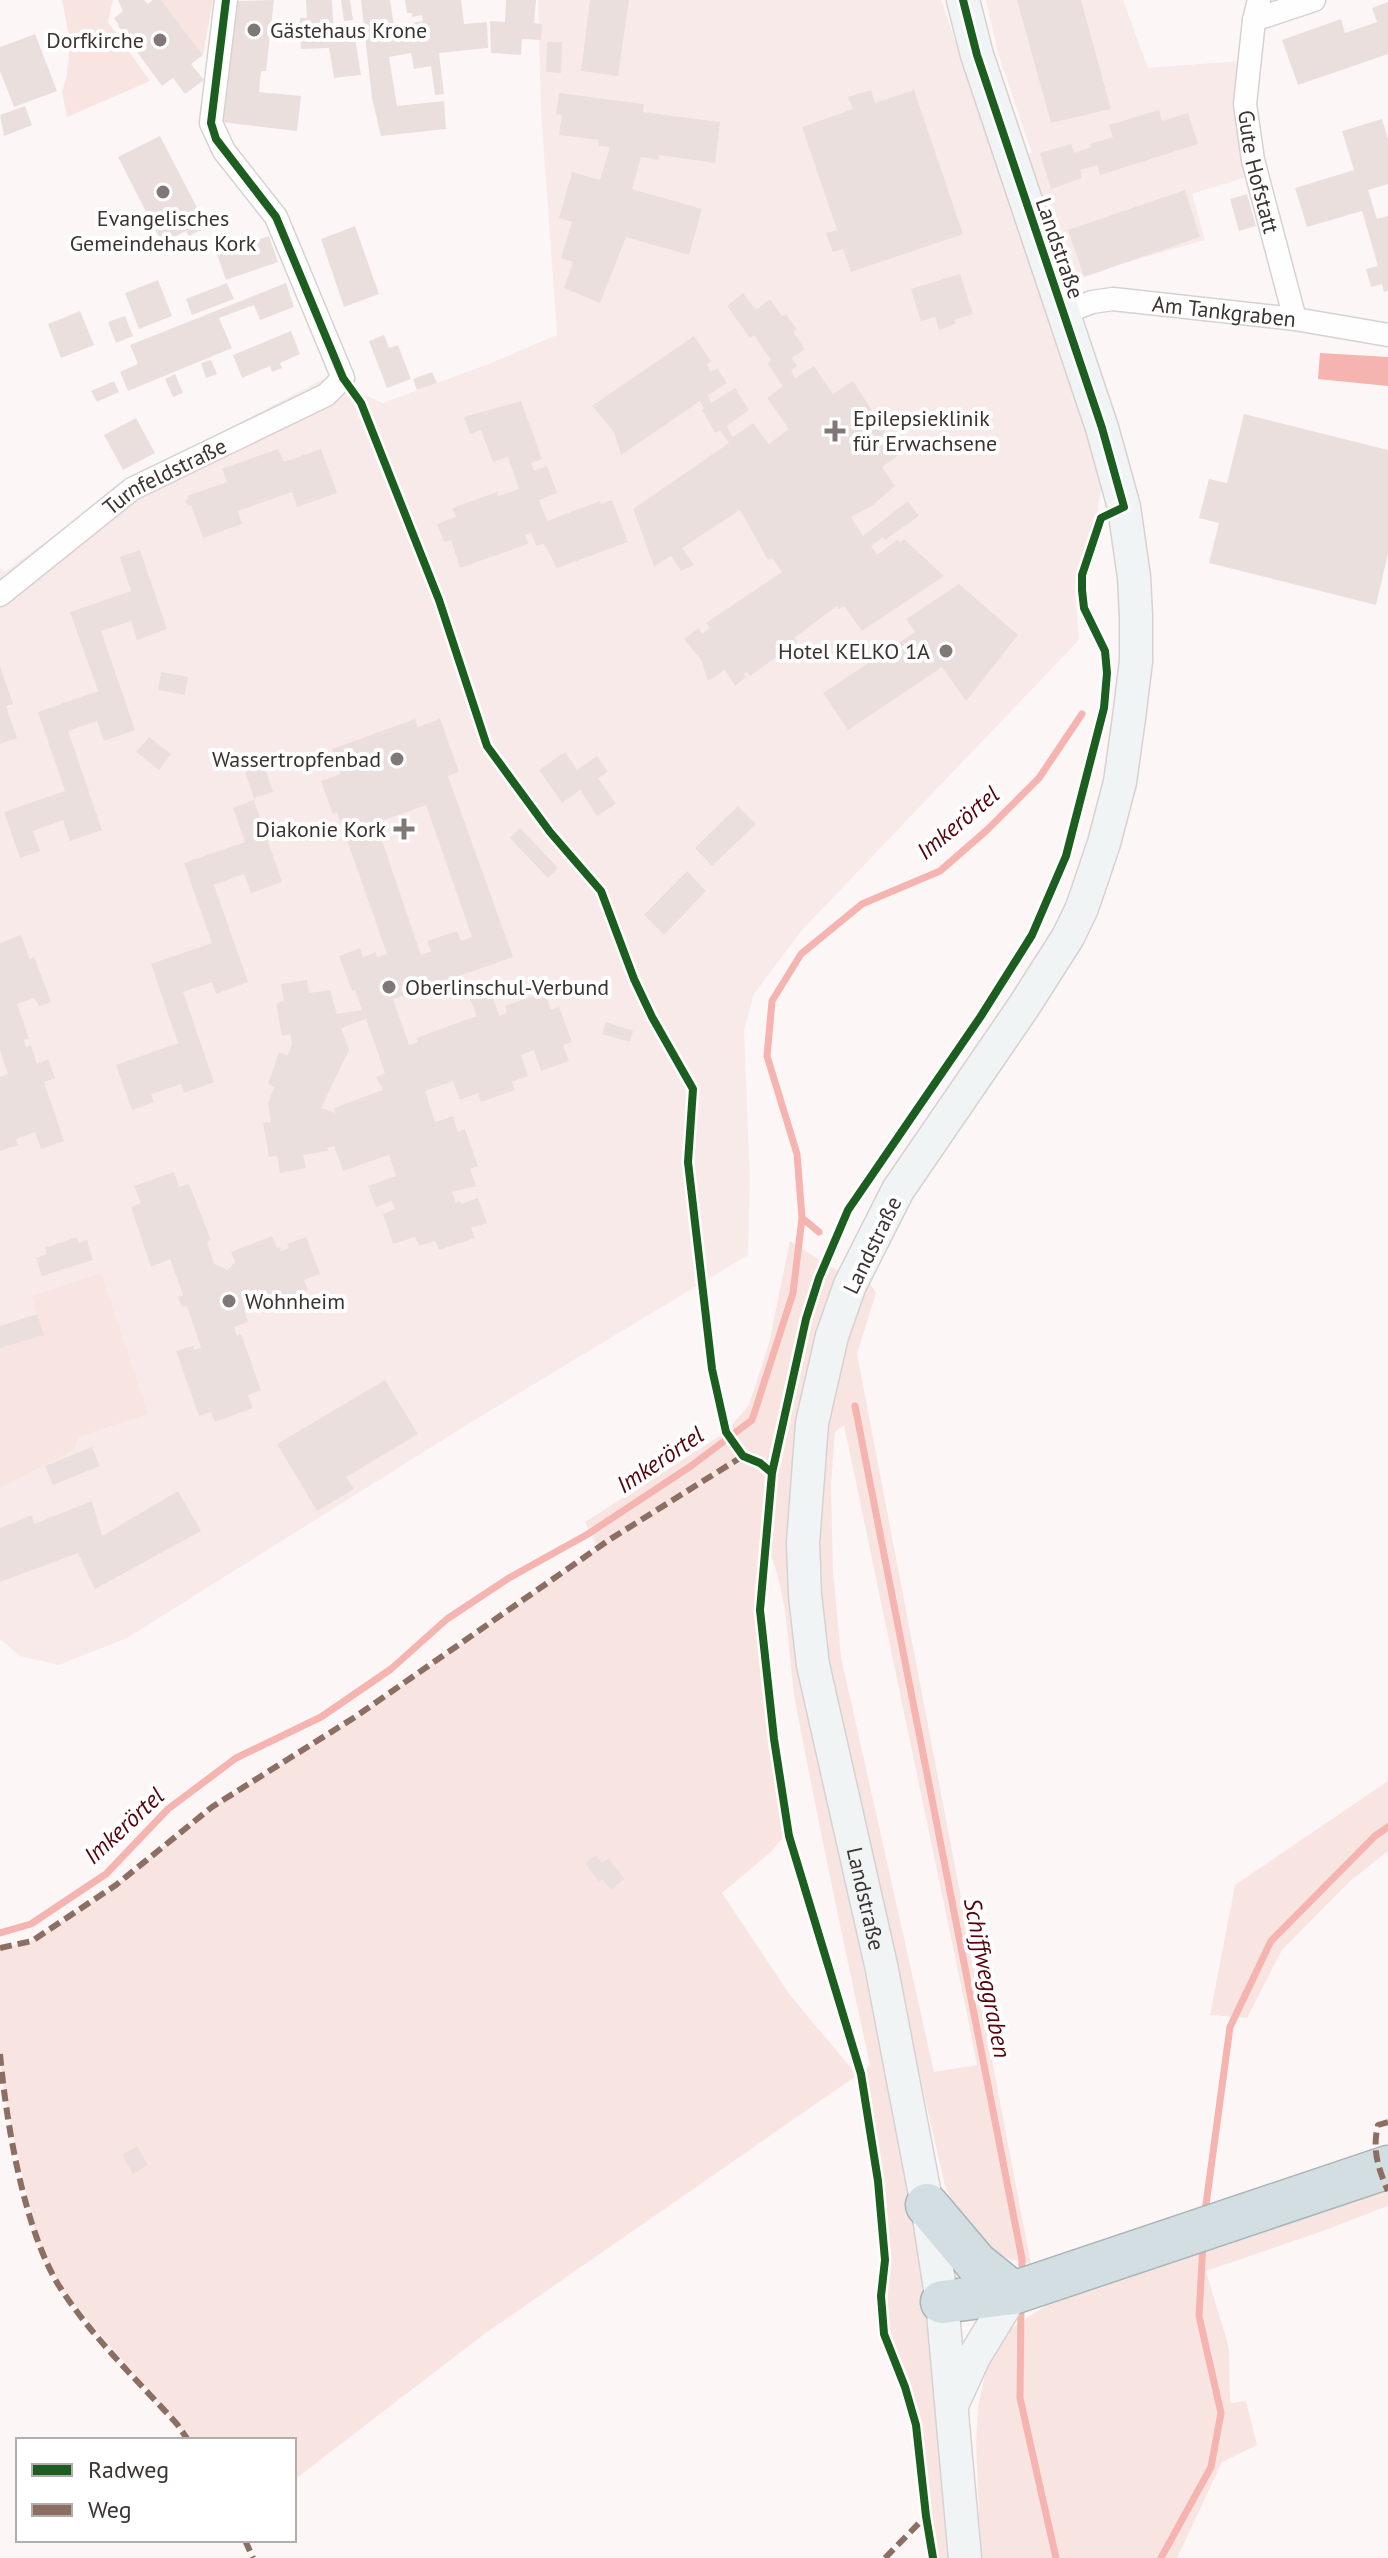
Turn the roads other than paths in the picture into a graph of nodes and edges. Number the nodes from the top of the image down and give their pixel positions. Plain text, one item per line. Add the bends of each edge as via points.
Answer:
1 (226, 0) edge
2 (963, 0) edge
3 (1314, 0) edge
4 (1256, 10) edge
5 (1063, 313) junction
6 (1295, 319) junction
7 (1388, 335) edge
8 (0, 595) edge
9 (1388, 2167) edge
10 (927, 2205) junction
11 (1013, 2293) junction
12 (942, 2302) junction
13 (951, 2407) junction
14 (965, 2558) edge

1 - 8 street, Turnfeldstraße via 211,123 224,151 276,217 343,378 326,395 132,489
2 - 5 main road, Landstraße
3 - 4 street, Gute Hofstatt
4 - 6 street, Gute Hofstatt via 1245,104 1253,160
5 - 6 street, Am Tankgraben via 1113,299
5 - 10 main road, Landstraße via 1102,428 1129,531 1136,661 1120,782 1104,843 1068,937 898,1190 850,1285 821,1378 806,1482 803,1543 813,1665 881,1965
6 - 7 street, Am Tankgraben
9 - 11 highway
10 - 11 highway via 976,2263
10 - 12 main road, Landstraße
11 - 12 highway
11 - 13 main road
12 - 13 main road, Landstraße
13 - 14 main road, Landstraße

